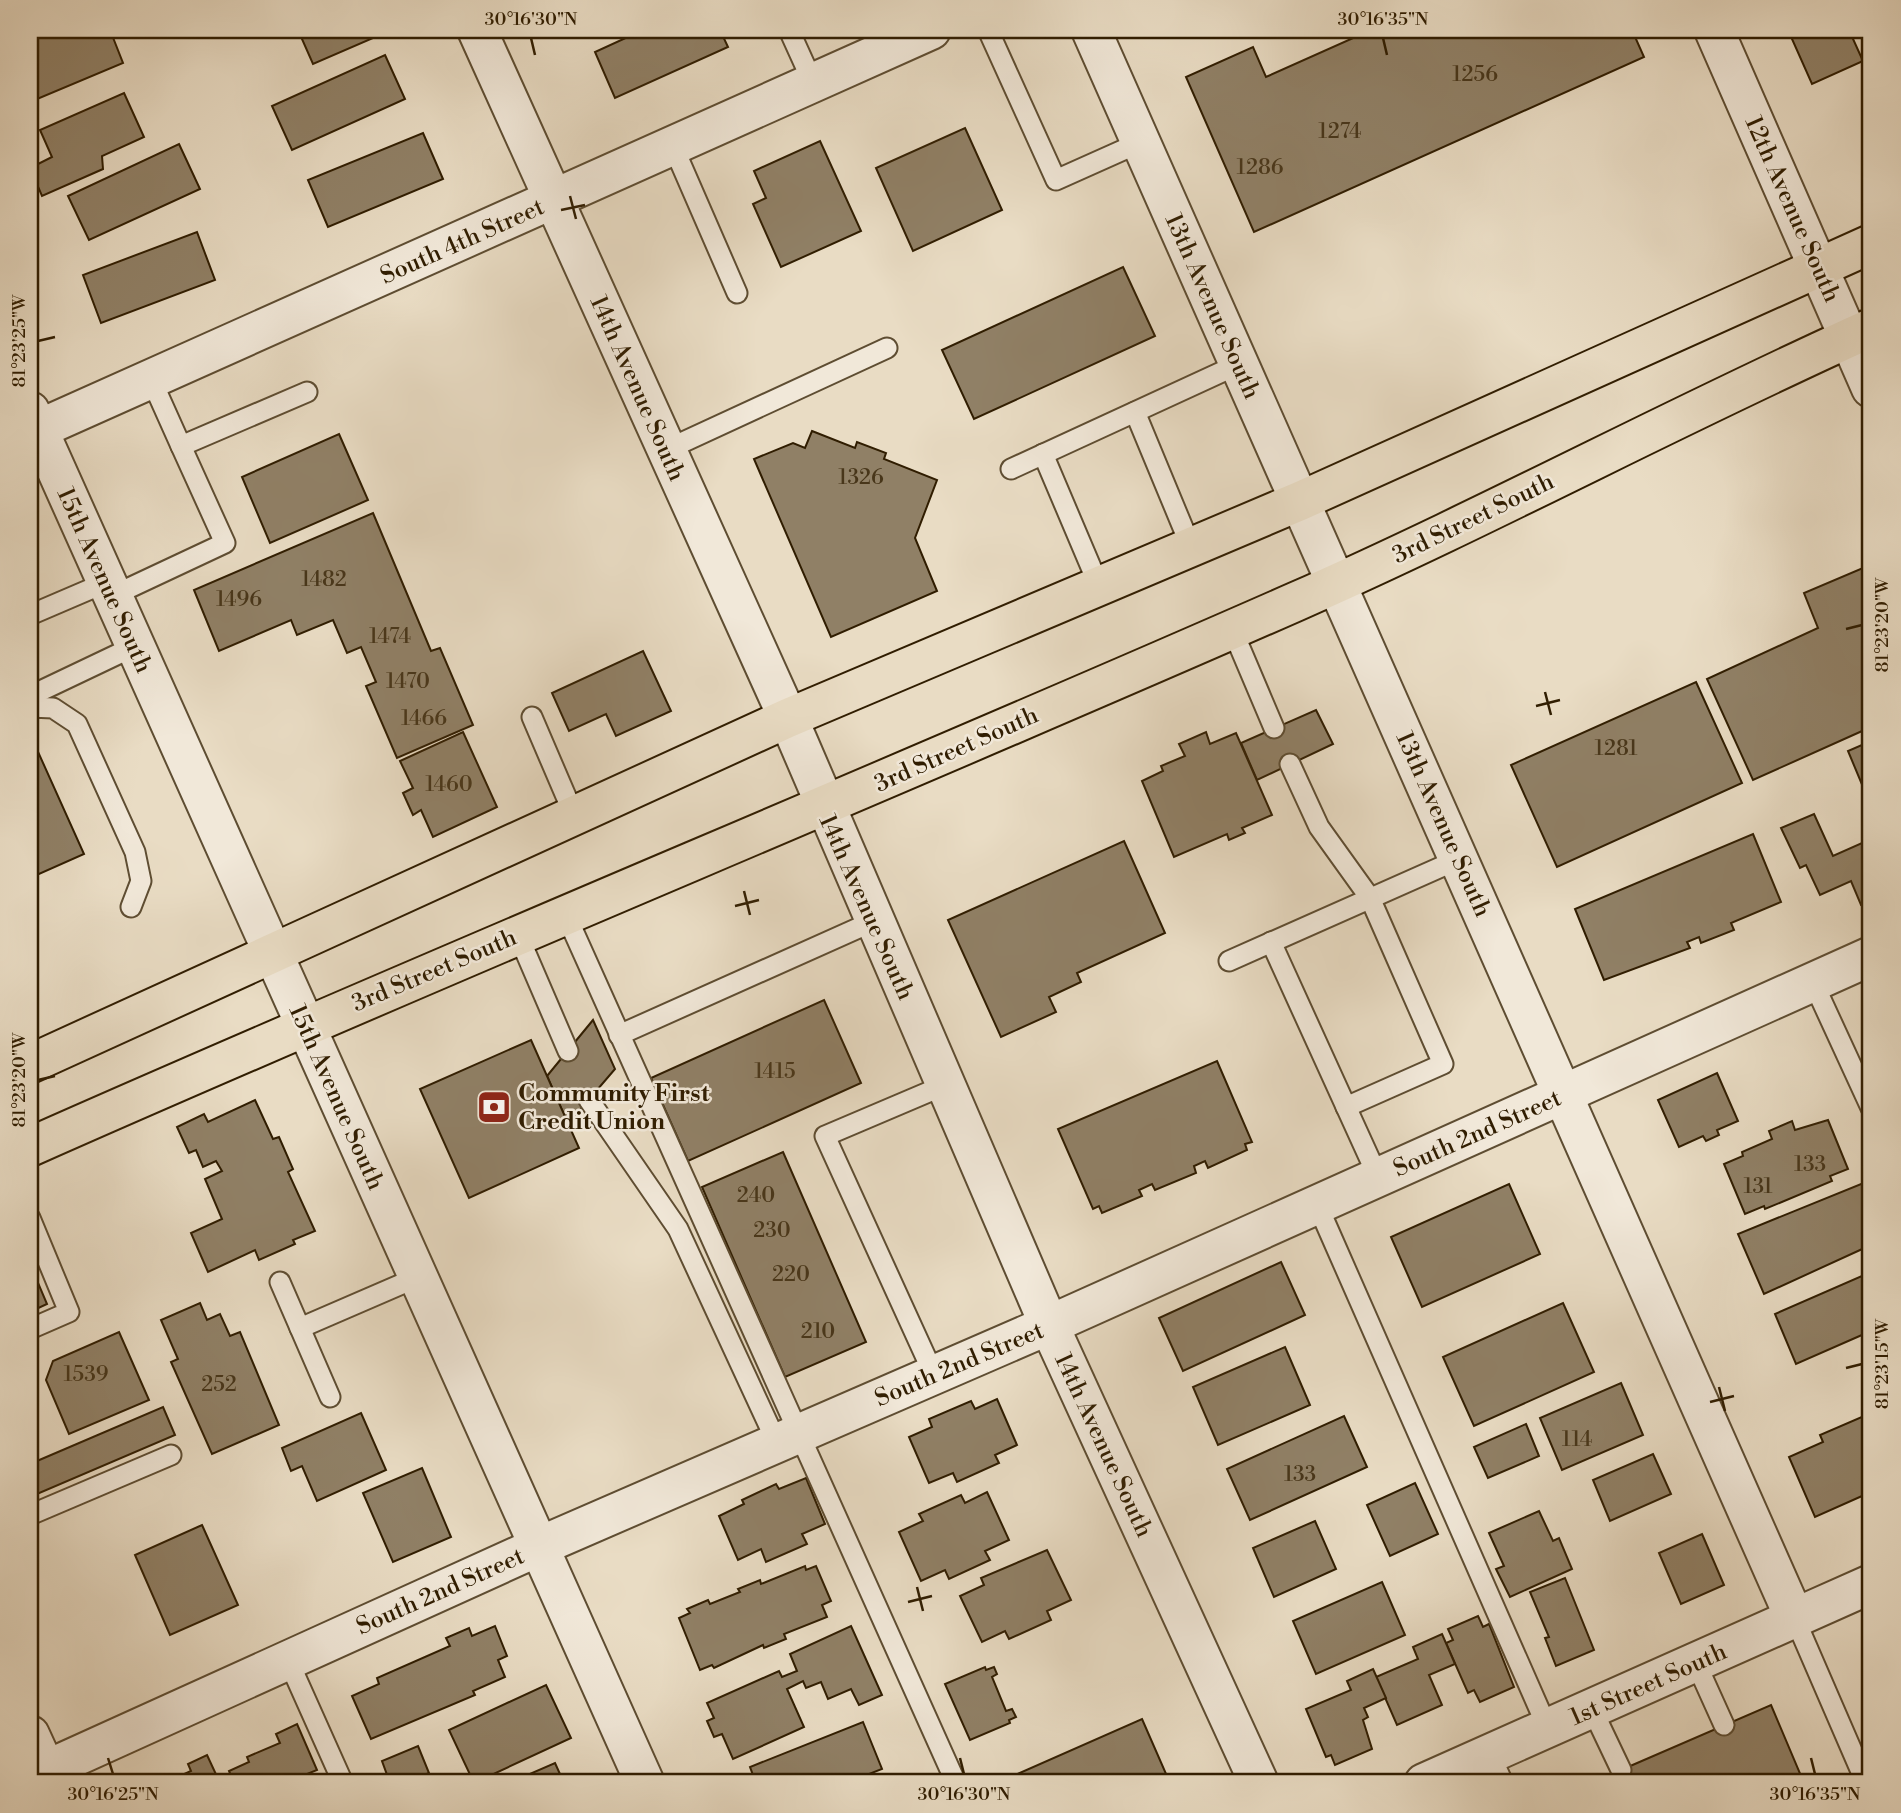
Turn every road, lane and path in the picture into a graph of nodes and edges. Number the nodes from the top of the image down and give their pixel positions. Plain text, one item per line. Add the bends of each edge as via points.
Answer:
1 (477, 30) edge
2 (789, 30) edge
3 (931, 30) edge
4 (988, 30) edge
5 (1091, 30) edge
6 (1714, 30) edge
7 (813, 83) junction
8 (1141, 142) junction
9 (673, 146) junction
10 (553, 201) junction
11 (1871, 244) edge
12 (1819, 268) junction
13 (737, 293) dead end
14 (1861, 332) edge
15 (887, 348) dead end
16 (1239, 364) junction
17 (151, 379) junction
18 (1871, 388) edge
19 (307, 392) dead end
20 (1135, 411) junction
21 (32, 424) edge
22 (181, 446) junction
23 (666, 450) junction
24 (1042, 454) junction
25 (1011, 469) dead end
26 (1300, 501) junction
27 (1191, 547) junction
28 (1336, 583) junction
29 (1099, 586) junction
30 (109, 589) junction
31 (30, 615) edge
32 (1232, 629) junction
33 (135, 646) junction
34 (30, 696) edge
35 (30, 708) edge
36 (533, 717) dead end
37 (788, 718) junction
38 (1274, 728) dead end
39 (1290, 764) dead end
40 (824, 807) junction
41 (574, 815) junction
42 (1459, 859) junction
43 (1370, 898) junction
44 (131, 907) dead end
45 (566, 915) junction
46 (874, 921) junction
47 (518, 935) junction
48 (1271, 942) junction
49 (273, 953) junction
50 (1871, 956) edge
51 (1229, 961) dead end
52 (1813, 982) junction
53 (304, 1025) junction
54 (619, 1035) junction
55 (568, 1051) dead end
56 (30, 1064) edge
57 (945, 1085) junction
58 (1564, 1094) junction
59 (589, 1100) dead end
60 (1346, 1107) junction
61 (1871, 1108) edge
62 (30, 1147) edge
63 (1378, 1177) junction
64 (1317, 1204) junction
65 (30, 1218) edge
66 (418, 1277) junction
67 (280, 1282) dead end
68 (1049, 1325) junction
69 (300, 1328) junction
70 (30, 1329) edge
71 (934, 1375) junction
72 (330, 1397) dead end
73 (788, 1438) junction
74 (171, 1455) dead end
75 (30, 1515) edge
76 (540, 1546) junction
77 (1871, 1584) edge
78 (1795, 1619) junction
79 (288, 1660) junction
80 (1696, 1663) junction
81 (1592, 1709) junction
82 (1724, 1725) dead end
83 (1548, 1729) junction
84 (30, 1735) edge
85 (1496, 1769) edge
86 (1621, 1769) dead end
87 (49, 1776) edge
88 (343, 1783) edge
89 (645, 1783) edge
90 (956, 1783) edge
91 (1259, 1783) edge
92 (1424, 1783) edge
93 (1866, 1783) edge

1 - 10 street, 14th Avenue South
2 - 7 lane
3 - 7 street, South 4th Street
4 - 8 lane via 1056,180
5 - 8 street, 13th Avenue South
6 - 12 street, 12th Avenue South
7 - 9 street, South 4th Street
8 - 16 street, 13th Avenue South
9 - 10 street, South 4th Street
9 - 13 lane
10 - 17 street, South 4th Street
10 - 23 street, 14th Avenue South
11 - 12 main road
12 - 14 street, 12th Avenue South
12 - 26 main road
14 - 18 street, 12th Avenue South
14 - 28 main road, 3rd Street South
15 - 23 lane
16 - 20 lane
16 - 26 street, 13th Avenue South
17 - 21 street, South 4th Street
17 - 22 lane
19 - 22 lane
20 - 24 lane
20 - 27 lane
21 - 30 street, 15th Avenue South
22 - 30 lane via 225,543
23 - 37 street, 14th Avenue South
24 - 25 lane
24 - 29 lane
26 - 27 main road
26 - 28 street, 13th Avenue South
27 - 29 main road
28 - 32 main road, 3rd Street South
28 - 42 street, 13th Avenue South
29 - 37 main road
30 - 31 lane
30 - 33 street, 15th Avenue South
32 - 38 lane
32 - 40 main road, 3rd Street South
33 - 34 lane
33 - 49 street, 15th Avenue South
35 - 44 lane via 52,708 77,724 135,852 141,881
36 - 41 lane
37 - 40 street, 14th Avenue South
37 - 41 main road
39 - 43 lane via 1319,827
40 - 45 main road, 3rd Street South
40 - 46 street, 14th Avenue South
41 - 49 main road
42 - 43 lane
42 - 58 street, 13th Avenue South
43 - 48 lane
43 - 60 lane via 1443,1064
45 - 47 main road, 3rd Street South
45 - 54 lane
46 - 54 lane
46 - 57 street, 14th Avenue South
47 - 53 main road, 3rd Street South
47 - 55 lane
48 - 51 lane
48 - 60 lane
49 - 53 street, 15th Avenue South
49 - 56 main road
50 - 52 street, South 2nd Street
52 - 58 street, South 2nd Street
52 - 61 lane
53 - 62 main road, 3rd Street South
53 - 66 street, 15th Avenue South
54 - 73 lane
57 - 68 street, 14th Avenue South
57 - 71 lane via 825,1136
58 - 63 street, South 2nd Street
58 - 78 street, 13th Avenue South
59 - 73 lane via 678,1229
60 - 63 lane
63 - 64 street, South 2nd Street
64 - 68 street, South 2nd Street
64 - 83 lane
65 - 70 lane via 69,1312
66 - 69 lane
66 - 76 street, 15th Avenue South
67 - 69 lane
68 - 71 street, South 2nd Street
68 - 91 street, 14th Avenue South
69 - 72 lane
71 - 73 street, South 2nd Street
73 - 76 street, South 2nd Street
73 - 90 lane
74 - 75 lane
76 - 79 street, South 2nd Street
76 - 89 street, 15th Avenue South
77 - 78 street, 1st Street South
78 - 80 street, 1st Street South
78 - 93 lane
79 - 87 street, South 2nd Street
79 - 88 lane
80 - 81 street, 1st Street South
80 - 82 lane
81 - 83 street, 1st Street South
81 - 86 lane
83 - 85 street, 1st Street South
84 - 87 street
85 - 92 street, 1st Street South

